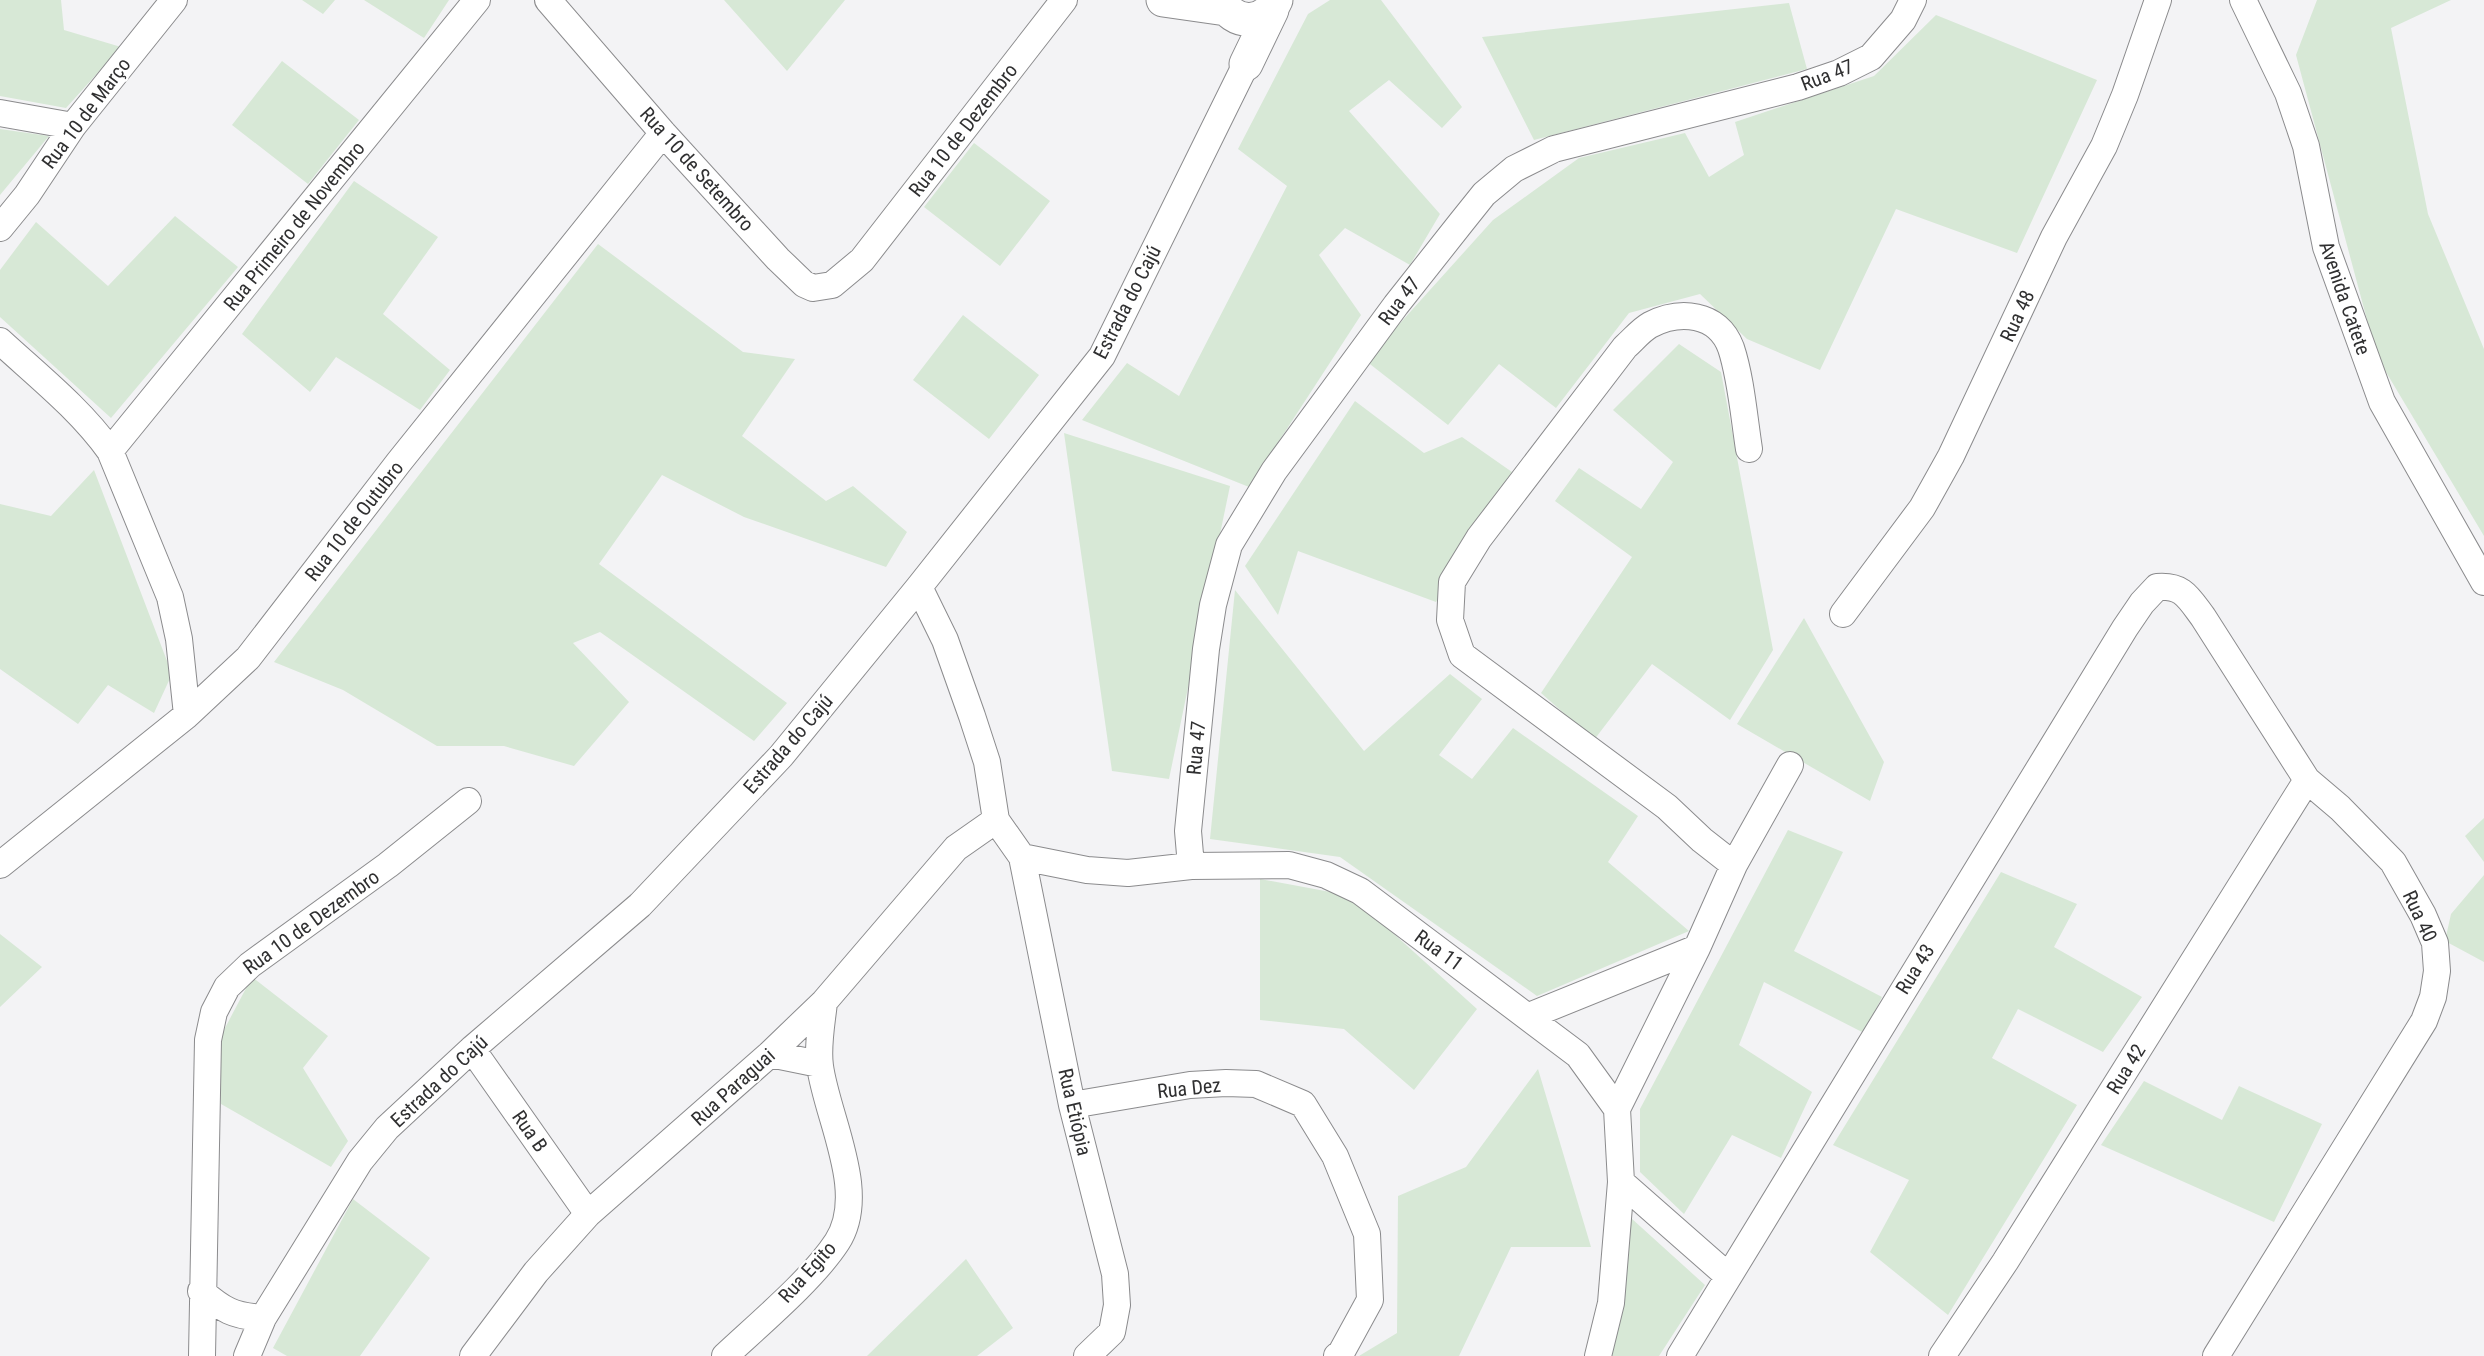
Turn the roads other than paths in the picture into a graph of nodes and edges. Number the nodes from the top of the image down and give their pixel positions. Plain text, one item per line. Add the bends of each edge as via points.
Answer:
1 (174, 0) edge
2 (477, 0) edge
3 (548, 0) edge
4 (1064, 0) edge
5 (1163, 0) edge
6 (1912, 0) edge
7 (2158, 0) edge
8 (2242, 0) edge
9 (1274, 5) edge
10 (1229, 10) edge
11 (1246, 64) junction
12 (0, 113) edge
13 (73, 126) junction
14 (663, 133) junction
15 (0, 228) edge
16 (862, 260) joint
17 (0, 341) edge
18 (1749, 449) dead end
19 (110, 451) junction
20 (2484, 582) edge
21 (919, 587) junction
22 (2157, 587) joint
23 (1843, 614) dead end
24 (187, 715) junction
25 (1790, 765) dead end
26 (2307, 780) junction
27 (468, 801) dead end
28 (996, 820) junction
29 (1022, 857) junction
30 (0, 865) edge
31 (1734, 865) junction
32 (1191, 867) junction
33 (1697, 948) junction
34 (824, 1002) junction
35 (1529, 1016) junction
36 (472, 1049) junction
37 (770, 1054) junction
38 (819, 1064) junction
39 (1072, 1105) junction
40 (1617, 1109) junction
41 (1621, 1182) junction
42 (588, 1214) junction
43 (1728, 1276) junction
44 (201, 1291) junction
45 (262, 1318) junction
46 (202, 1356) edge
47 (247, 1356) edge
48 (473, 1356) edge
49 (725, 1356) edge
50 (1087, 1356) edge
51 (1337, 1356) edge
52 (1598, 1356) edge
53 (1680, 1356) edge
54 (1942, 1356) edge
55 (2216, 1356) edge

1 - 13 street, Rua 10 de Março
2 - 19 street, Rua Primeiro de Novembro
3 - 14 street, Rua 10 de Setembro
4 - 16 street, Rua 10 de Dezembro
5 - 10 main road
6 - 32 street, Rua 47 via 1903,20 1871,57 1839,74 1554,149 1514,169 1484,194 1396,305 1274,471 1230,545 1213,605 1206,649 1188,831
7 - 23 street, Rua 48 via 2104,146 2054,237 1952,456 1922,508
8 - 20 street, Avenida Catete via 2288,93 2306,146 2326,247 2382,402
9 - 10 main road, Estrada do Cajú via 1258,19
9 - 11 main road, Estrada do Cajú
10 - 11 main road
11 - 21 street, Estrada do Cajú via 1102,356
12 - 13 street
13 - 15 street, Rua 10 de Março
14 - 16 street, Rua 10 de Setembro via 804,284 813,288 832,285
14 - 24 street, Rua 10 de Outubro via 399,462 248,658
17 - 19 street via 66,401
18 - 31 street via 1730,347 1714,324 1693,314 1648,326 1625,347 1479,538 1452,582 1450,620 1462,655 1667,807
19 - 24 street via 170,597
21 - 28 street via 945,640 972,716 987,762
21 - 36 street, Estrada do Cajú via 780,756 640,905
22 - 26 street, Rua 40 via 2173,586 2187,595
22 - 43 street, Rua 43 via 2126,628
24 - 30 street, Rua 10 de Outubro
25 - 31 street
26 - 54 street, Rua 42
26 - 55 street, Rua 40 via 2393,862 2435,943 2437,971 2433,997 2424,1021
27 - 44 street, Rua 10 de Dezembro via 388,865 250,964 226,987 214,1012 208,1040
28 - 29 street
28 - 34 street, Rua Paraguai via 956,848
29 - 32 street, Rua 11 via 1087,870 1128,873
29 - 39 street, Rua Etiópia
31 - 33 street
32 - 35 street, Rua 11 via 1289,865 1326,875 1360,891
33 - 35 street
33 - 40 street
34 - 37 street, Rua Paraguai
34 - 38 street, Rua Egito
35 - 40 street, Rua 11 via 1578,1055
36 - 42 street, Rua B
36 - 45 street, Estrada do Cajú via 387,1128 360,1161
37 - 38 street
37 - 42 street, Rua Paraguai
38 - 49 street, Rua Egito via 848,1180 848,1215 838,1241 816,1268
39 - 50 street, Rua Etiópia via 1115,1274 1112,1332
39 - 51 street, Rua Dez via 1190,1085 1226,1083 1256,1084 1304,1104 1335,1156 1367,1234 1370,1300
40 - 41 street
41 - 43 street
41 - 52 street via 1611,1303
42 - 48 street, Rua Paraguai via 536,1272
43 - 53 street, Rua 43
44 - 45 street via 222,1309 239,1316
44 - 46 street, Rua 10 de Dezembro
45 - 47 street, Estrada do Cajú

